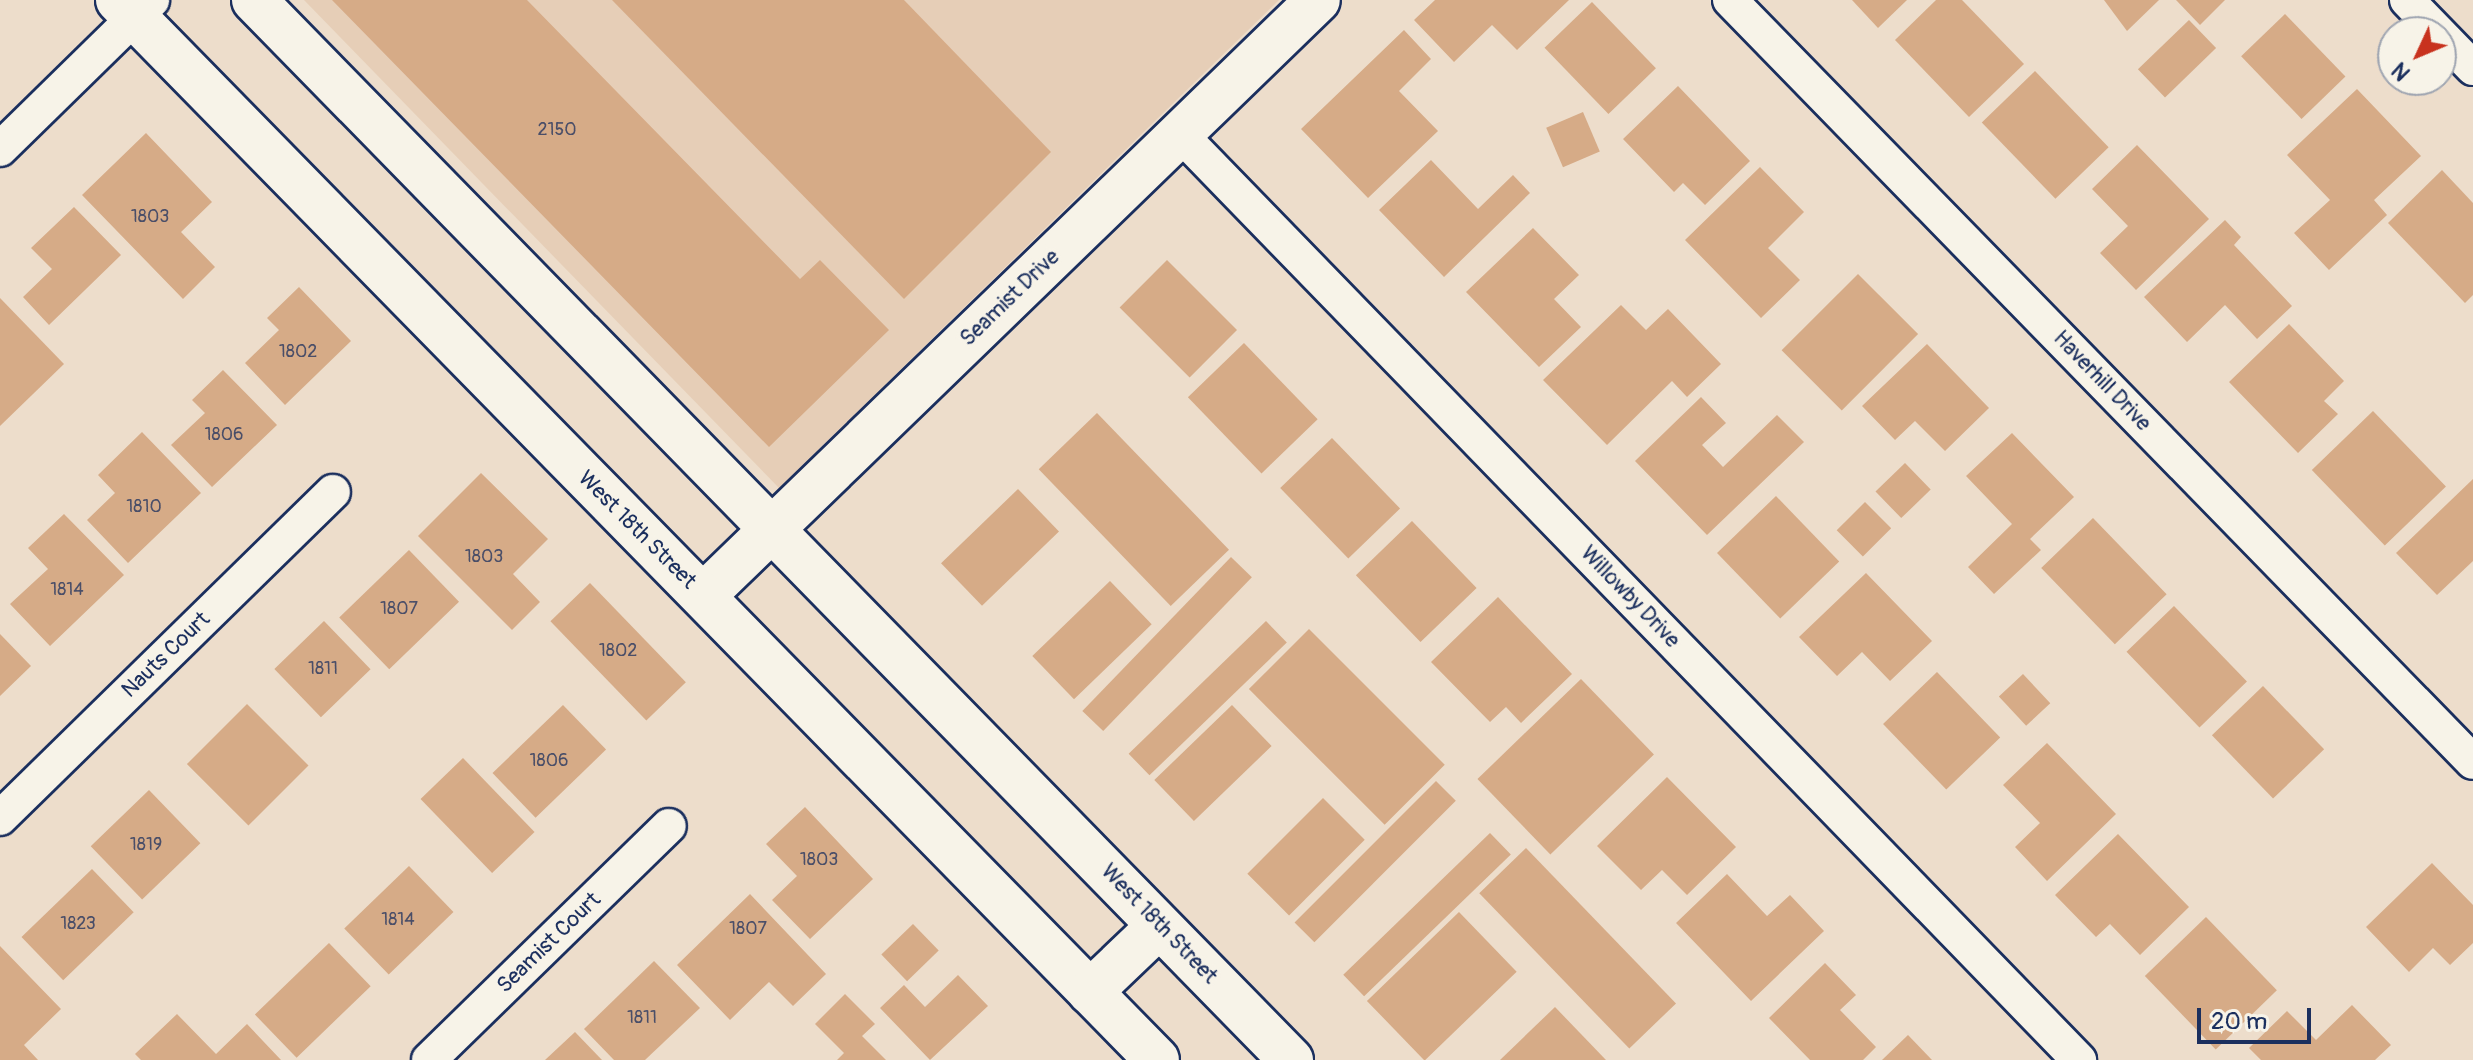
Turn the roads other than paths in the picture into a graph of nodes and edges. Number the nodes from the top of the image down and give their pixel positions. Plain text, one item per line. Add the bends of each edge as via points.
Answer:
1 (254, 0) edge
2 (1318, 0) edge
3 (1730, 0) edge
4 (2407, 0) edge
5 (135, 6) edge
6 (2422, 16) edge
7 (2457, 52) edge
8 (2473, 68) edge
9 (1180, 134) junction
10 (0, 149) edge
11 (333, 492) dead end
12 (772, 530) junction
13 (703, 596) junction
14 (2473, 762) edge
15 (0, 818) edge
16 (669, 826) dead end
17 (1159, 926) junction
18 (1090, 992) junction
19 (429, 1060) edge
20 (1157, 1060) edge
21 (1291, 1060) edge
22 (2079, 1060) edge

1 - 12 main road, West 18th Street
2 - 9 main road, Seamist Drive
3 - 14 street, Haverhill Drive
4 - 6 street
5 - 10 street
5 - 13 main road, West 18th Street
7 - 8 street
9 - 12 main road, Seamist Drive
9 - 22 street, Willowby Drive
11 - 15 street, Nauts Court
12 - 13 main road, Seamist Drive
12 - 17 main road, West 18th Street
13 - 18 main road, West 18th Street
16 - 19 street, Seamist Court
17 - 18 main road
17 - 21 main road, West 18th Street
18 - 20 main road, West 18th Street

